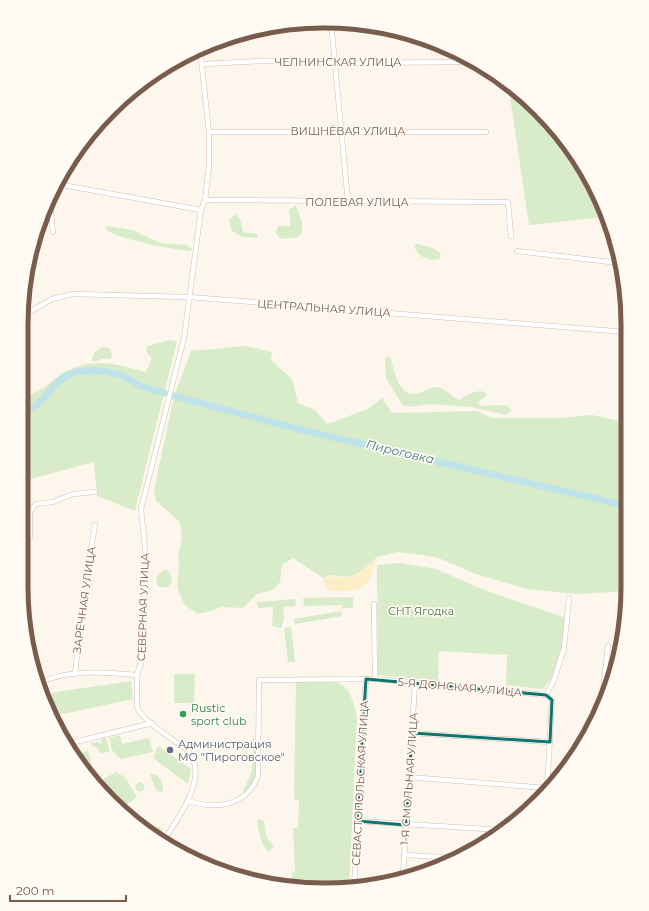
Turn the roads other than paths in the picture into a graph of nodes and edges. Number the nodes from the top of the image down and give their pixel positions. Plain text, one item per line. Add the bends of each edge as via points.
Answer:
1 (332, 28) edge
2 (201, 55) edge
3 (462, 62) edge
4 (335, 63) junction
5 (203, 64) junction
6 (342, 131) junction
7 (210, 132) junction
8 (486, 132) dead end
9 (63, 185) edge
10 (205, 200) junction
11 (348, 202) junction
12 (201, 210) junction
13 (51, 211) edge
14 (53, 232) dead end
15 (511, 236) dead end
16 (517, 250) dead end
17 (614, 262) edge
18 (189, 297) junction
19 (29, 312) edge
20 (621, 332) edge
21 (95, 492) dead end
22 (95, 525) dead end
23 (28, 539) edge
24 (569, 598) dead end
25 (374, 604) dead end
26 (608, 646) dead end
27 (74, 674) junction
28 (137, 675) junction
29 (366, 679) junction
30 (375, 679) junction
31 (606, 679) edge
32 (44, 681) edge
33 (414, 682) junction
34 (546, 694) junction
35 (152, 723) junction
36 (412, 733) junction
37 (550, 742) junction
38 (73, 743) edge
39 (408, 777) junction
40 (547, 781) edge
41 (541, 788) edge
42 (189, 801) junction
43 (357, 821) junction
44 (406, 825) junction
45 (494, 830) edge
46 (166, 837) edge
47 (404, 855) junction
48 (444, 857) edge
49 (403, 872) edge
50 (354, 881) edge

1 - 4 street
2 - 5 street
3 - 4 street, ЧЕЛНИНСКАЯ УЛИЦА
4 - 5 street, ЧЕЛНИНСКАЯ УЛИЦА via 261,61
4 - 6 street
5 - 7 street
6 - 7 street, ВИШНЁВАЯ УЛИЦА
6 - 8 street, ВИШНЁВАЯ УЛИЦА
6 - 11 street
7 - 10 street
9 - 12 street
10 - 11 street, ПОЛЕВАЯ УЛИЦА
10 - 12 street
11 - 15 street, ПОЛЕВАЯ УЛИЦА via 508,202
12 - 18 street
13 - 14 street
16 - 17 street
18 - 19 street, ЦЕНТРАЛЬНАЯ УЛИЦА via 73,294 52,299
18 - 20 street, ЦЕНТРАЛЬНАЯ УЛИЦА
18 - 28 street, СЕВЕРНАЯ УЛИЦА via 184,338 141,509 146,557 142,660
21 - 23 street via 73,494 53,502 36,504 30,512
22 - 27 street, ЗАРЕЧНАЯ УЛИЦА
24 - 34 street via 564,648 554,680
25 - 30 street
26 - 31 street
27 - 28 street via 112,672
27 - 32 street
28 - 35 street, СЕВЕРНАЯ УЛИЦА via 137,706
29 - 30 street, 5-Я ДОНСКАЯ УЛИЦА
29 - 42 street, 5-Я ДОНСКАЯ УЛИЦА via 259,680 256,782 231,804 215,806
29 - 43 street, СЕВАСТОПОЛЬСКАЯ УЛИЦА
30 - 33 street, 5-Я ДОНСКАЯ УЛИЦА
33 - 34 street, 5-Я ДОНСКАЯ УЛИЦА
33 - 36 street, 1-Я СМОЛЬНАЯ УЛИЦА
34 - 37 street via 552,700
35 - 38 street
35 - 42 street, СЕВЕРНАЯ УЛИЦА via 188,750 192,756 195,774
36 - 37 street
36 - 39 street, 1-Я СМОЛЬНАЯ УЛИЦА
37 - 40 street
39 - 41 street
39 - 44 street, 1-Я СМОЛЬНАЯ УЛИЦА
42 - 46 street, СЕВЕРНАЯ УЛИЦА
43 - 44 street
43 - 50 street, СЕВАСТОПОЛЬСКАЯ УЛИЦА
44 - 45 street
44 - 47 street, 1-Я СМОЛЬНАЯ УЛИЦА
47 - 48 street
47 - 49 street, 1-Я СМОЛЬНАЯ УЛИЦА

